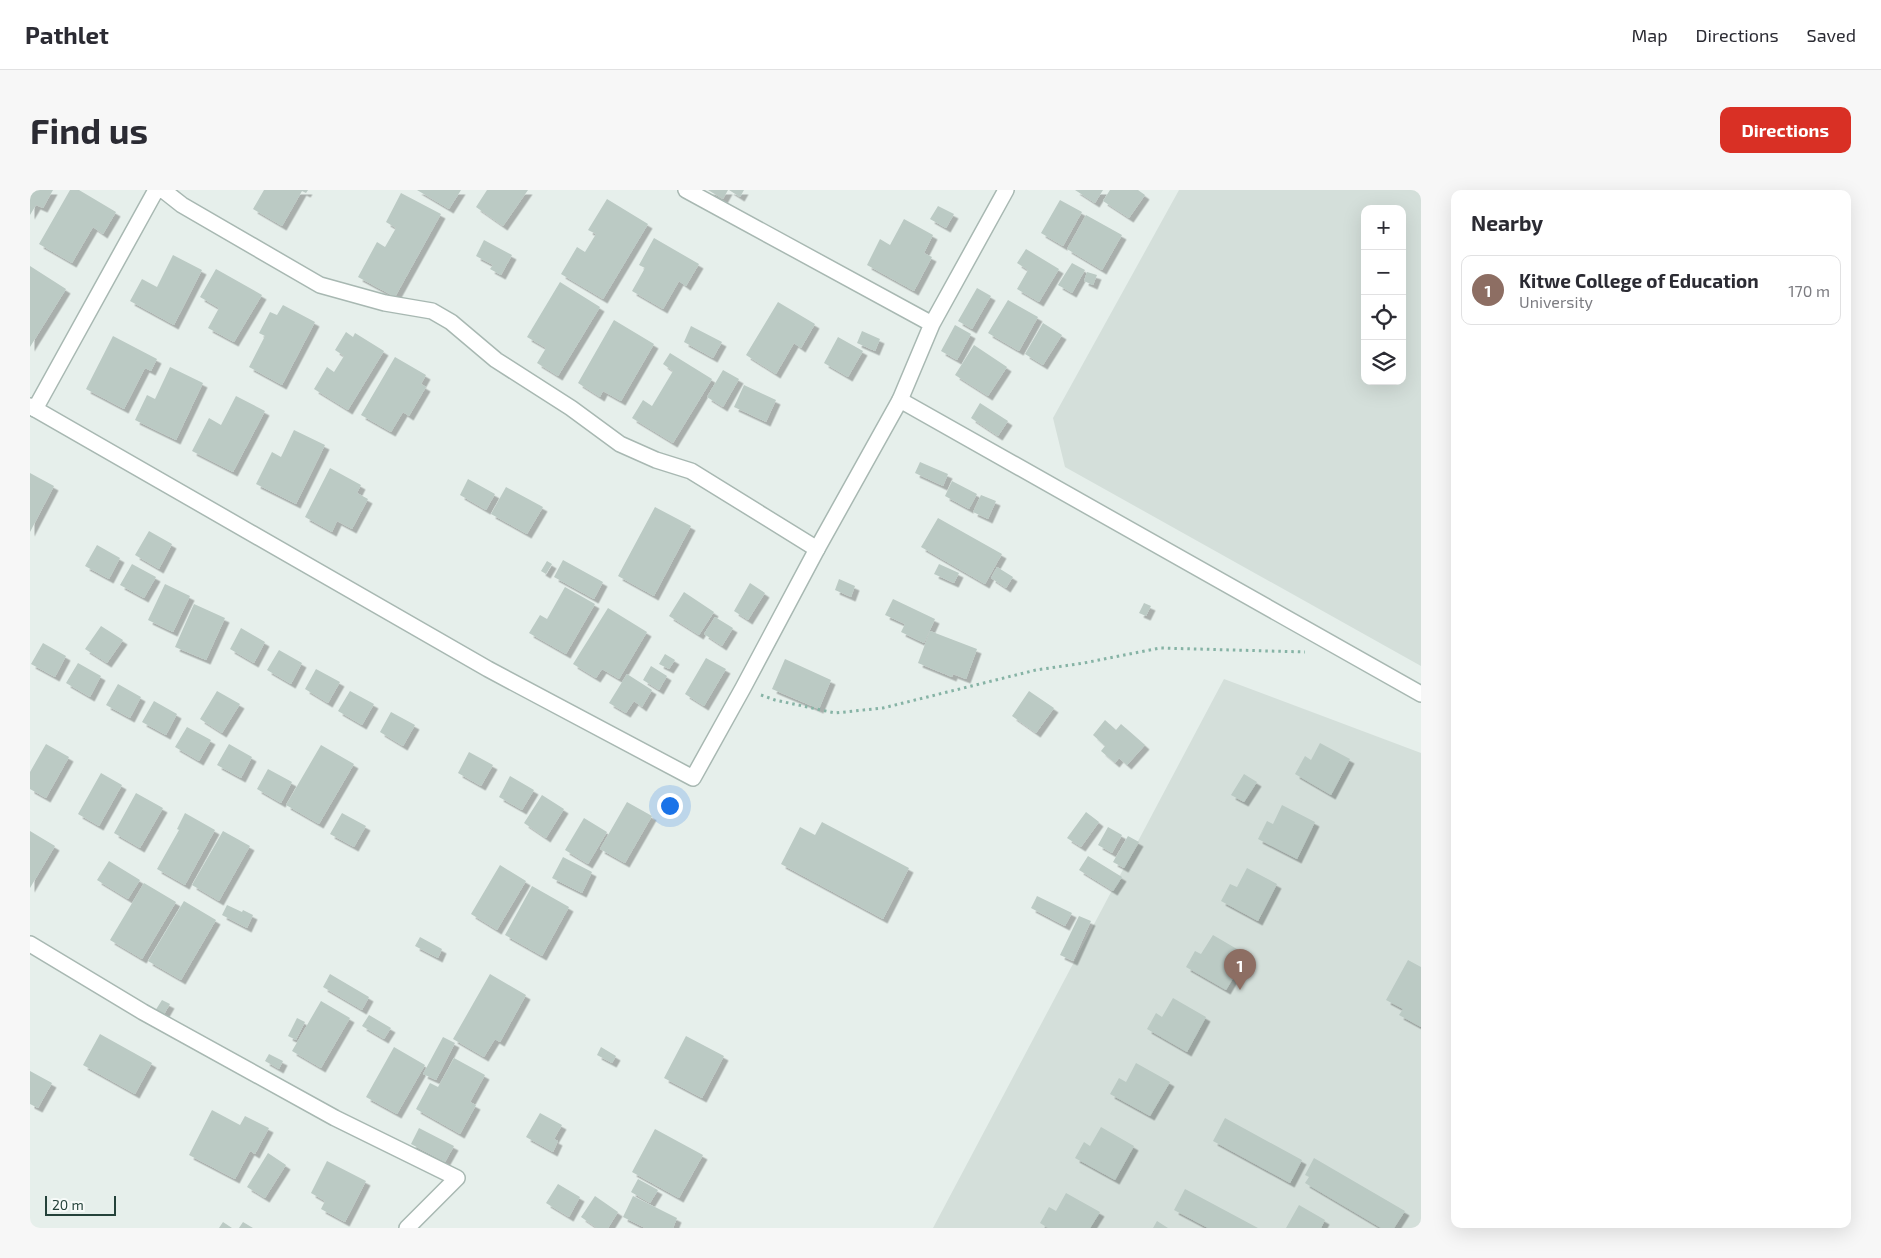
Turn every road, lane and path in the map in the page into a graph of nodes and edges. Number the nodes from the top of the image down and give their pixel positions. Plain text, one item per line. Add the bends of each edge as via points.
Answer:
1 (156, 190) edge
2 (163, 190) edge
3 (686, 190) edge
4 (1006, 190) edge
5 (932, 324) junction
6 (900, 400) junction
7 (33, 408) edge
8 (817, 548) junction
9 (1308, 652) dead end
10 (743, 688) junction
11 (1421, 694) edge
12 (30, 944) edge
13 (407, 1228) edge

1 - 7 street
2 - 8 street via 182,205 320,285 385,303 432,311 451,322 496,360 620,444 691,471
3 - 5 street
4 - 5 street
5 - 6 street
6 - 8 street
6 - 11 street
7 - 10 street via 488,669 693,778
8 - 10 street
9 - 10 path via 1160,648 1036,670 883,708 835,713 775,700
12 - 13 street via 143,1012 335,1118 457,1178

